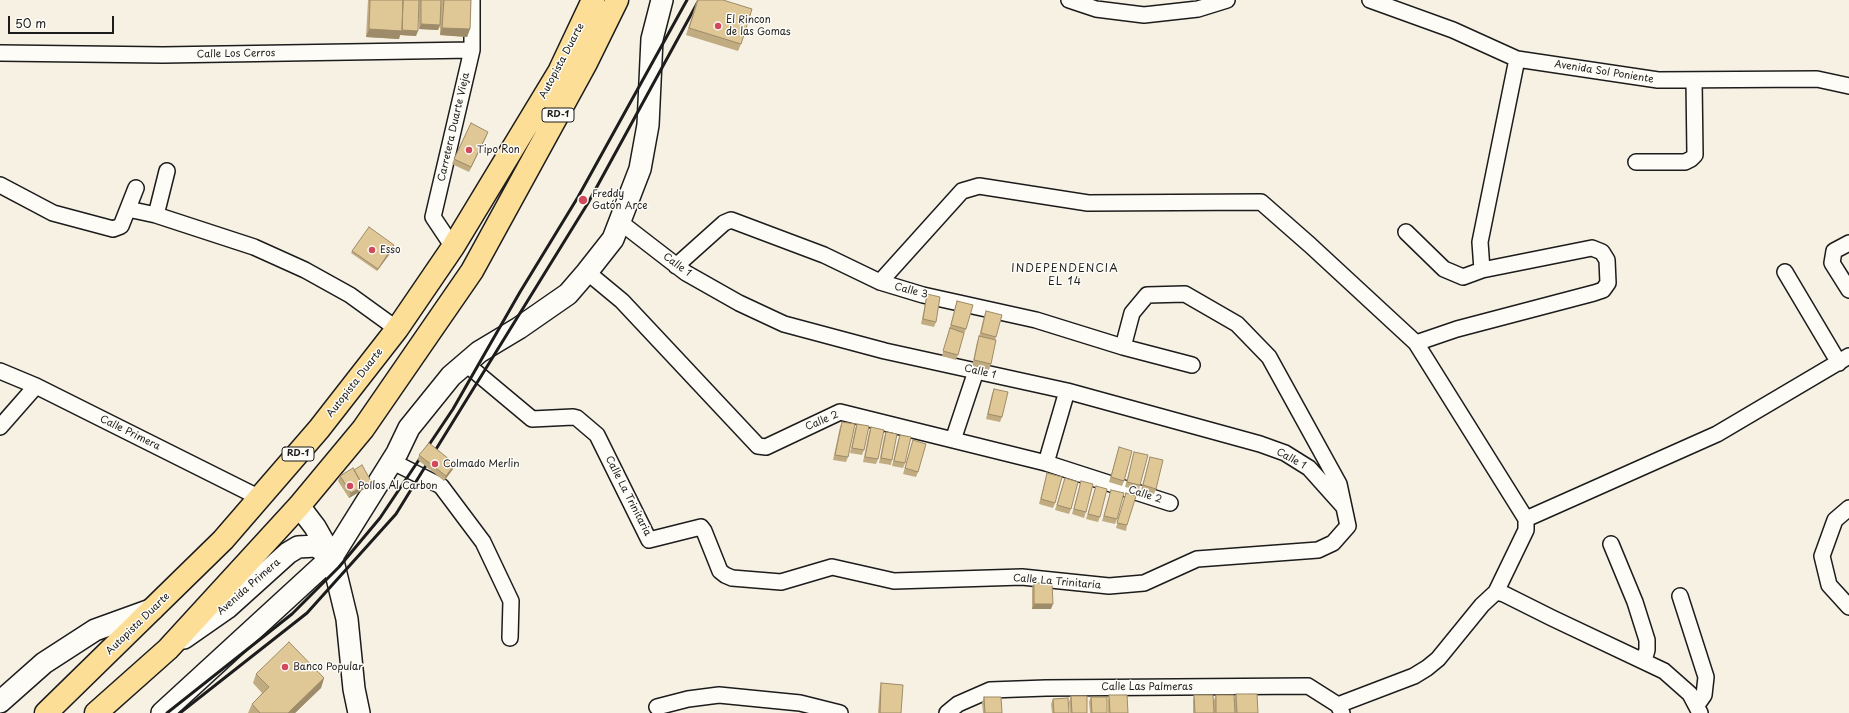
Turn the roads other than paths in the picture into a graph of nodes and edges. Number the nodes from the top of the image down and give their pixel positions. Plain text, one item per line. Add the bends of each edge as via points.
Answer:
1 (472, 0) edge
2 (593, 0) edge
3 (616, 0) edge
4 (662, 0) edge
5 (1069, 0) edge
6 (1227, 0) edge
7 (1370, 0) edge
8 (472, 50) junction
9 (0, 53) edge
10 (1517, 59) junction
11 (1694, 80) junction
12 (1849, 86) edge
13 (1636, 162) dead end
14 (167, 171) dead end
15 (0, 185) edge
16 (136, 188) dead end
17 (128, 209) junction
18 (156, 215) junction
19 (620, 222) junction
20 (1406, 232) dead end
21 (1849, 243) edge
22 (453, 247) junction
23 (676, 266) junction
24 (1482, 270) junction
25 (588, 272) junction
26 (1785, 272) dead end
27 (880, 282) junction
28 (1849, 290) edge
29 (397, 329) junction
30 (1416, 343) junction
31 (1123, 347) junction
32 (1844, 360) edge
33 (465, 363) junction
34 (1192, 365) dead end
35 (0, 371) edge
36 (976, 371) junction
37 (36, 386) junction
38 (1067, 391) junction
39 (0, 427) edge
40 (953, 440) junction
41 (391, 462) junction
42 (1046, 463) junction
43 (260, 498) junction
44 (1170, 503) dead end
45 (299, 506) junction
46 (1344, 506) junction
47 (1849, 508) edge
48 (1526, 519) junction
49 (1611, 544) dead end
50 (332, 557) junction
51 (1496, 592) junction
52 (1680, 596) dead end
53 (1849, 607) edge
54 (153, 609) junction
55 (510, 638) dead end
56 (168, 649) junction
57 (1644, 660) junction
58 (0, 702) edge
59 (657, 707) dead end
60 (1340, 709) edge
61 (1699, 709) edge
62 (46, 713) edge
63 (96, 713) edge
64 (162, 713) edge
65 (359, 713) edge
66 (840, 713) edge
67 (947, 713) edge

1 - 8 street, Carretera Duarte Vieja
2 - 22 highway, Autopista Duarte / RD-1 via 559,72
3 - 45 highway, Autopista Duarte / RD-1 via 579,76 472,271 363,429
4 - 19 street via 652,39 648,126 640,169
5 - 6 street via 1096,9 1144,15 1198,9
7 - 10 street, Avenida Sol Poniente via 1452,30
8 - 9 street, Calle Los Cerros via 163,55
8 - 22 street, Carretera Duarte Vieja via 433,217
10 - 11 street, Avenida Sol Poniente via 1658,80
10 - 24 street via 1480,242
11 - 12 street, Avenida Sol Poniente via 1817,79
11 - 13 street via 1695,154 1685,162
14 - 18 street
15 - 17 street via 53,213 113,229 121,226
16 - 17 street
17 - 18 street
18 - 29 street via 254,247 350,295
19 - 23 street, Calle 1
19 - 25 street via 613,239
20 - 24 street via 1444,269 1462,277
21 - 28 street via 1834,251 1832,263
22 - 29 highway, Autopista Duarte / RD-1
23 - 27 street, Calle 3 via 731,220 824,255
23 - 36 street, Calle 1 via 738,303 784,324 885,351
24 - 30 street via 1592,248 1602,252 1607,260 1608,283 1603,290 1594,293 1457,329
25 - 33 street via 563,297
25 - 40 street, Calle 2 via 622,301 758,446 766,447 840,412
26 - 32 street
27 - 30 street via 962,191 979,186 1088,203 1261,202
27 - 31 street, Calle 3 via 923,295 1036,320
29 - 43 highway, Autopista Duarte / RD-1 via 319,429
30 - 48 street
31 - 34 street, Calle 3
31 - 46 street, Calle La Trinitaria via 1132,312 1147,295 1185,294 1237,324 1269,357 1339,484
32 - 48 street via 1717,434
33 - 41 street via 451,376 409,428
33 - 46 street, Calle La Trinitaria via 532,420 578,418 597,435 649,540 701,527 720,571 732,578 781,582 832,567 894,581 1022,577 1109,586 1144,583 1197,558 1318,550 1333,543 1348,526
35 - 37 street, Calle Primera
36 - 38 street, Calle 1
36 - 40 street
37 - 39 street
37 - 43 street, Calle Primera
38 - 42 street
38 - 46 street, Calle 1 via 1285,453 1309,468
40 - 42 street, Calle 2
41 - 50 street
41 - 55 street via 440,486 483,542 511,601
42 - 44 street, Calle 2
43 - 54 highway, Autopista Duarte / RD-1 via 206,558
45 - 50 street via 315,527
45 - 56 highway, Autopista Duarte / RD-1
47 - 53 street via 1835,520 1822,556 1829,585
48 - 51 street via 1526,530
49 - 57 street via 1635,602 1647,640
50 - 56 street, Avenida Primera via 316,546 298,547 227,608
50 - 64 street
50 - 65 street via 346,619
51 - 57 street
51 - 60 street via 1482,605 1438,659 1427,668
52 - 61 street via 1706,677
54 - 58 street via 95,630 44,663
54 - 62 highway, Autopista Duarte / RD-1
56 - 63 highway, Autopista Duarte / RD-1
57 - 61 street via 1680,683
59 - 66 street via 719,695 800,703
60 - 67 street, Calle Las Palmeras via 1308,686 1046,688 990,690 958,704

